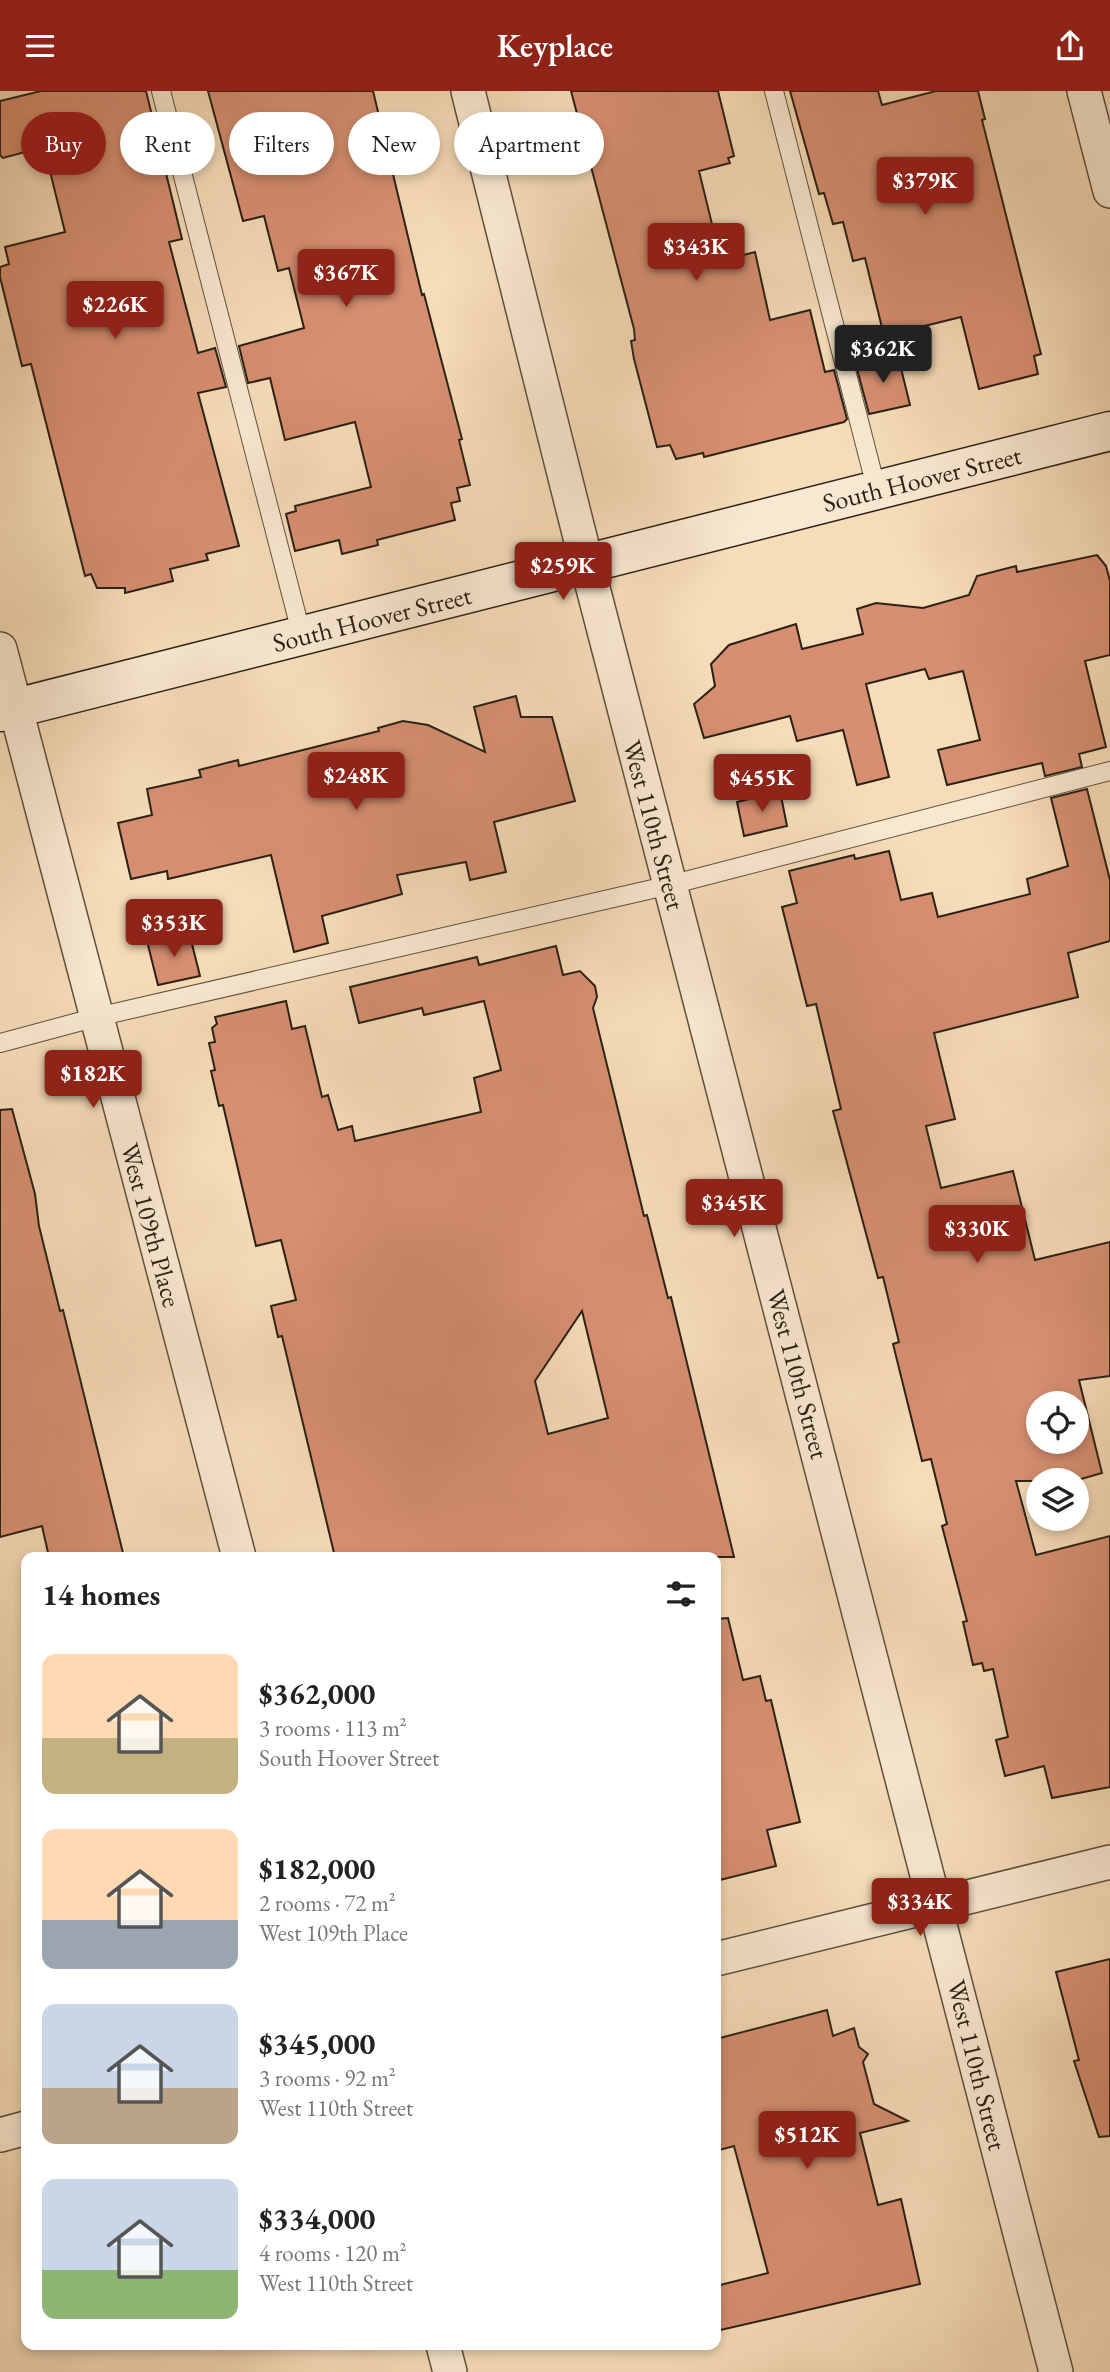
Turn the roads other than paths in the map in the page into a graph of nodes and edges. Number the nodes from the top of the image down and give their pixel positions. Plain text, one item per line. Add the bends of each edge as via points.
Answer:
1 (161, 91) edge
2 (468, 91) edge
3 (774, 91) edge
4 (1084, 91) edge
5 (1110, 191) edge
6 (1110, 431) edge
7 (877, 491) junction
8 (587, 565) junction
9 (302, 636) junction
10 (0, 649) edge
11 (7, 710) edge
12 (1110, 771) edge
13 (670, 885) junction
14 (97, 1017) junction
15 (0, 1043) edge
16 (238, 1552) edge
17 (1110, 1862) edge
18 (937, 1906) junction
19 (721, 1958) edge
20 (21, 2129) edge
21 (0, 2135) edge
22 (444, 2350) edge
23 (450, 2372) edge
24 (1056, 2372) edge

1 - 9 lane
2 - 8 street, West 110th Street
3 - 7 lane
4 - 5 street
6 - 7 street, South Hoover Street
7 - 8 street, South Hoover Street
8 - 9 street, South Hoover Street
8 - 13 street, West 110th Street
9 - 11 street, South Hoover Street
10 - 11 street, West 109th Place
11 - 14 street, West 109th Place
12 - 13 lane
13 - 14 lane
13 - 18 street, West 110th Street
14 - 15 lane
14 - 16 street, West 109th Place
17 - 18 street
18 - 19 street
18 - 24 street, West 110th Street
20 - 21 street
22 - 23 street

